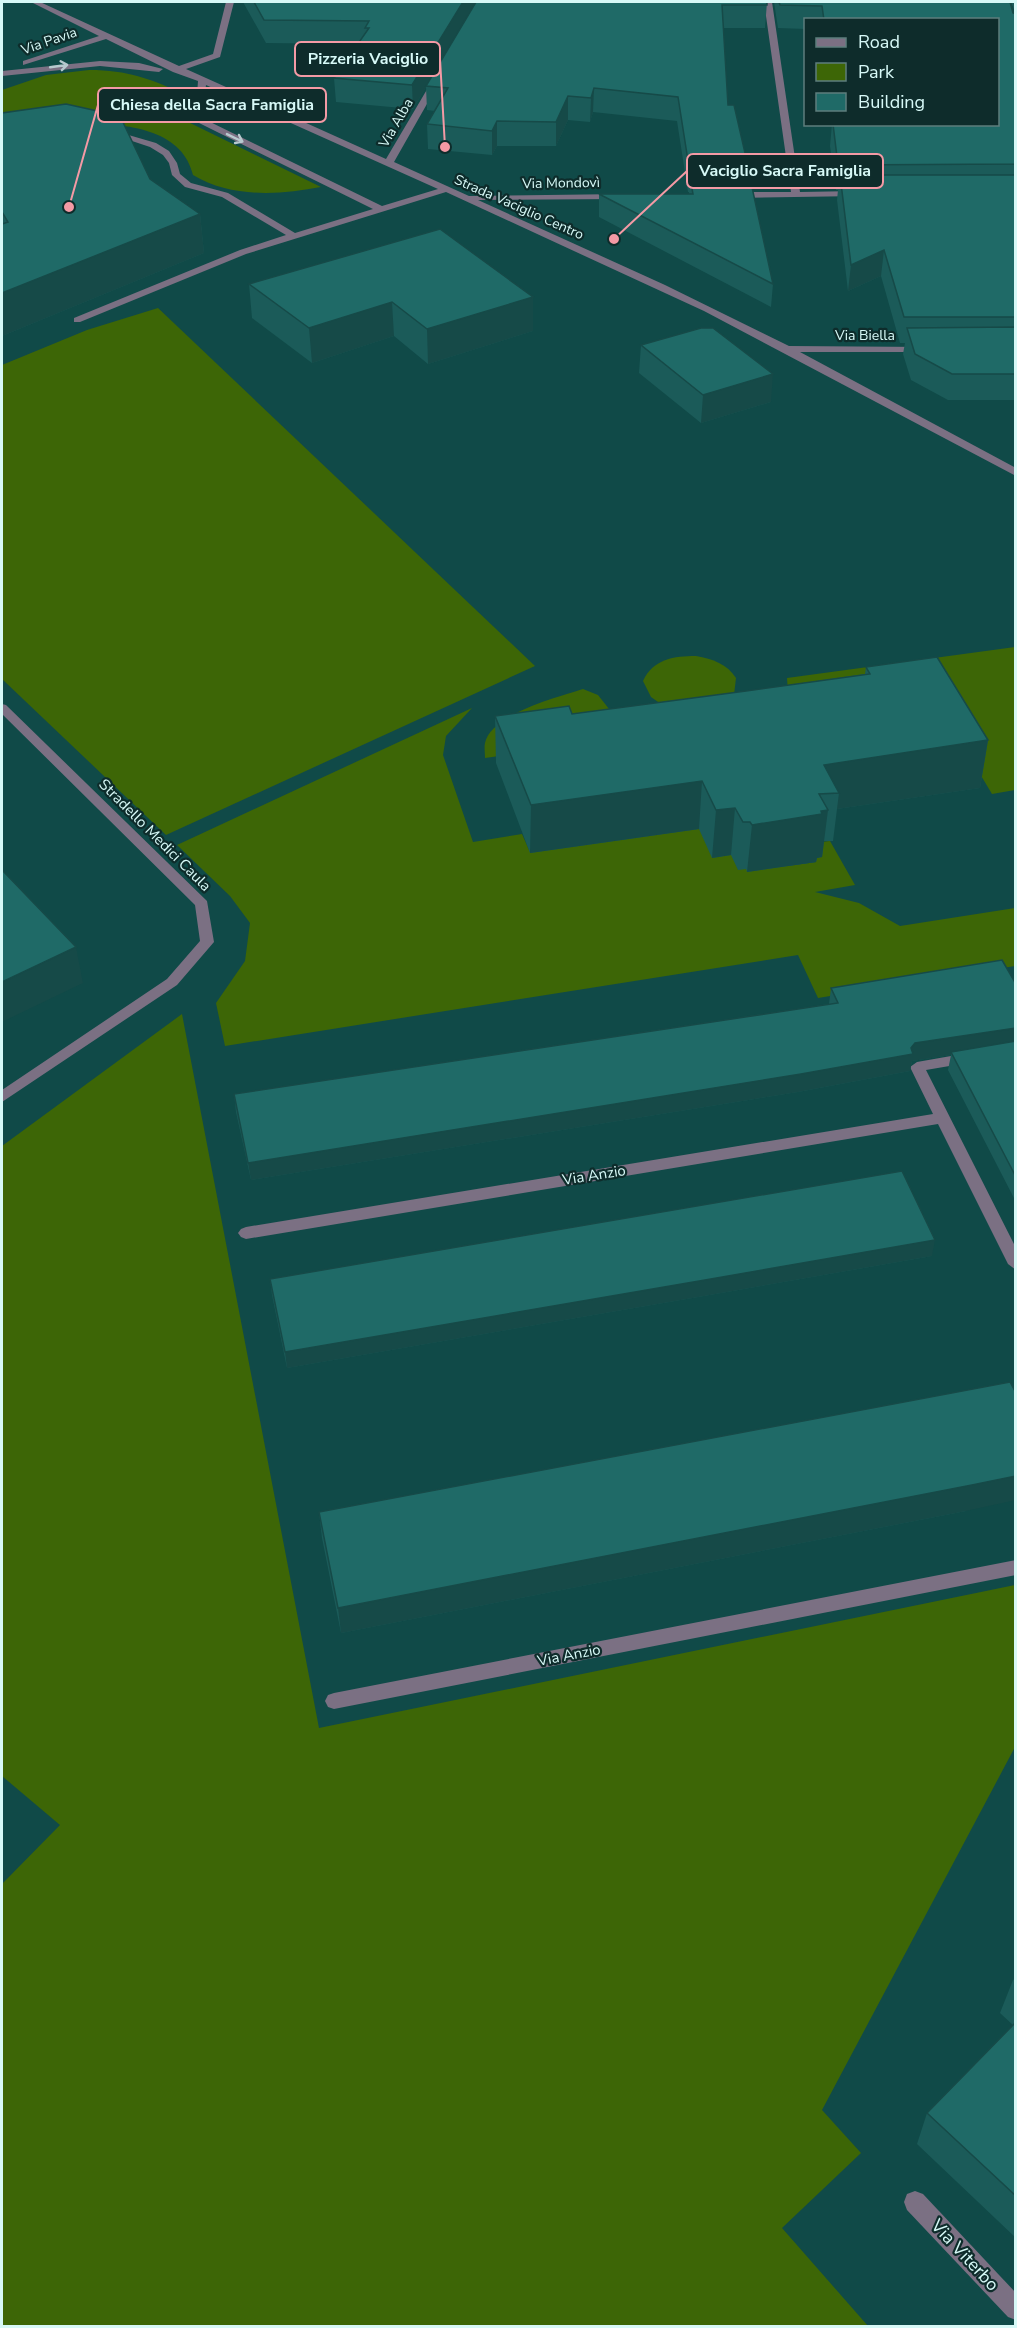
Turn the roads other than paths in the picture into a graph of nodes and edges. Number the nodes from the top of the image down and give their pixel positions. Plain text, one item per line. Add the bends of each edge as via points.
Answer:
1 (35, 2) edge
2 (230, 2) edge
3 (768, 2) edge
4 (106, 36) junction
5 (176, 70) junction
6 (2, 73) edge
7 (441, 73) edge
8 (188, 76) junction
9 (202, 82) junction
10 (96, 129) edge
11 (388, 164) junction
12 (446, 189) junction
13 (866, 194) edge
14 (727, 195) edge
15 (796, 195) junction
16 (635, 196) edge
17 (466, 197) junction
18 (381, 209) junction
19 (294, 236) junction
20 (77, 320) dead end
21 (935, 348) edge
22 (786, 349) junction
23 (1016, 473) edge
24 (2, 708) edge
25 (983, 1056) edge
26 (2, 1097) edge
27 (943, 1118) junction
28 (246, 1233) dead end
29 (1016, 1264) edge
30 (1016, 1567) edge
31 (334, 1701) dead end
32 (915, 2202) dead end
33 (1016, 2309) edge

1 - 4 street, Strada Vaciglio Centro
2 - 5 street via 217,55
3 - 15 street
4 - 5 street, Strada Vaciglio Centro
4 - 6 street, Via Pavia
5 - 8 street, Strada Vaciglio Centro
6 -> 8 street via 133,62
7 - 11 street, Via Alba
8 - 9 street, Strada Vaciglio Centro
9 - 11 street, Strada Vaciglio Centro
9 -> 18 street via 198,119
10 - 19 street via 118,132 153,145 166,153 176,175 189,185 225,195
11 - 12 street, Strada Vaciglio Centro
12 - 17 street, Strada Vaciglio Centro
12 - 18 street
13 - 15 street
14 - 15 street
16 - 17 street, Via Mondovì
17 - 22 street, Strada Vaciglio Centro via 665,288
18 - 19 street
19 - 20 street via 243,252
21 - 22 street, Via Biella
22 - 23 street, Strada Vaciglio Centro
24 - 26 street, Stradello Medici Caula via 202,904 207,942 172,982
25 - 27 street via 918,1067
27 - 28 street, Via Anzio
27 - 29 street
30 - 31 street, Via Anzio
32 - 33 street, Via Viterbo

